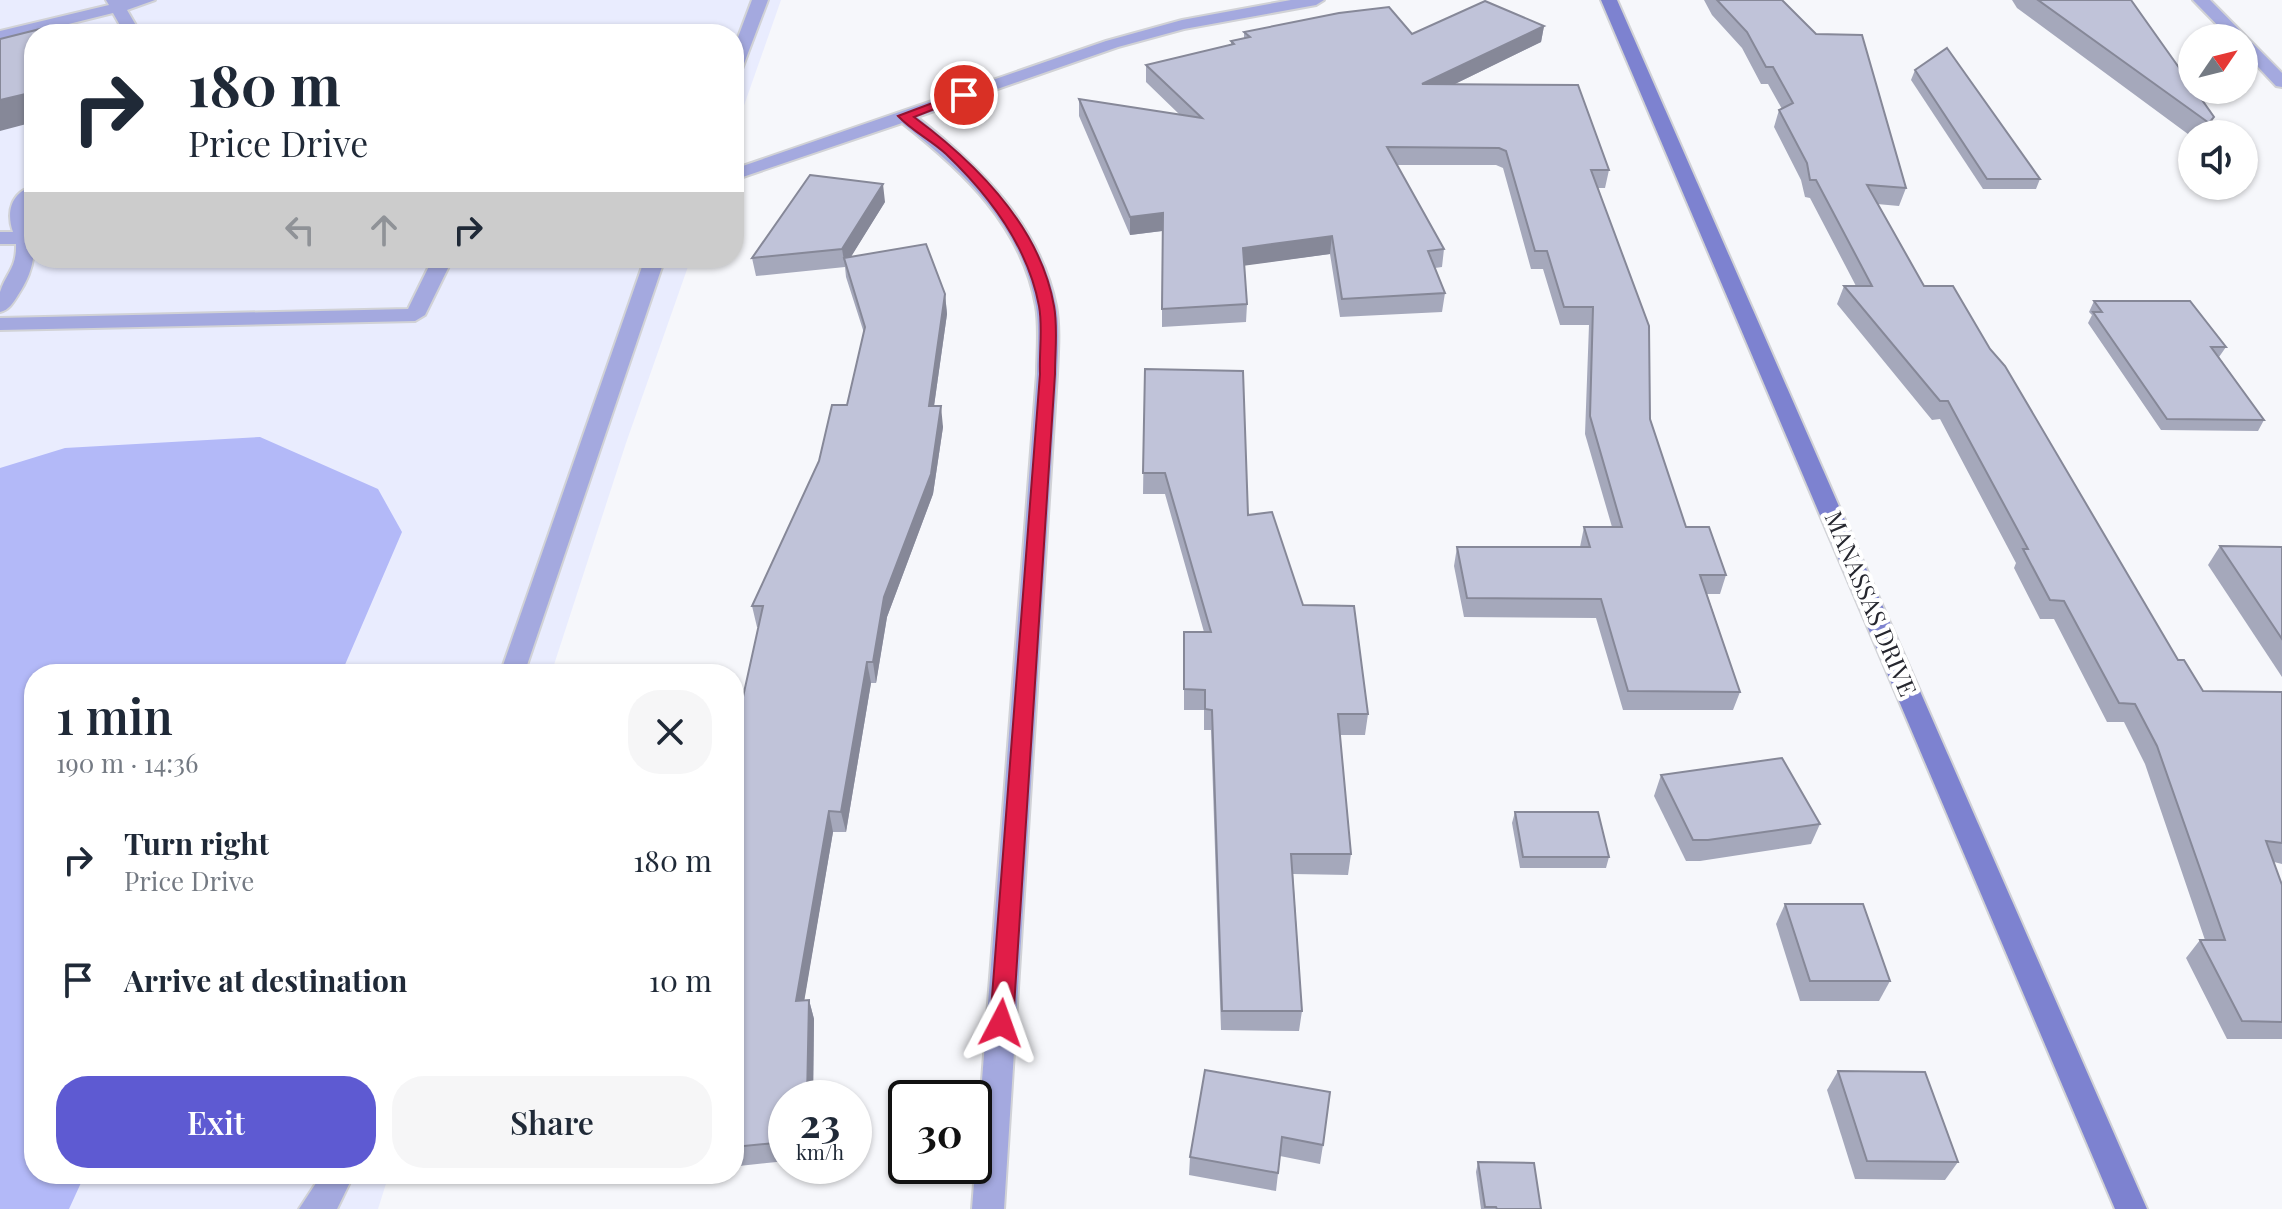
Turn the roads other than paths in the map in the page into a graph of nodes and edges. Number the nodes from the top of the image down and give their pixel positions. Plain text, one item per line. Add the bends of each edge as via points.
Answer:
1 (147, 0) edge
2 (760, 0) edge
3 (1316, 0) edge
4 (1609, 0) edge
5 (2201, 0) edge
6 (116, 4) edge
7 (1248, 5) edge
8 (44, 24) edge
9 (127, 24) edge
10 (2225, 24) edge
11 (24, 29) edge
12 (0, 36) edge
13 (744, 42) edge
14 (2258, 57) edge
15 (2282, 82) edge
16 (904, 116) junction
17 (744, 172) edge
18 (24, 199) edge
19 (24, 233) edge
20 (0, 238) edge
21 (24, 238) edge
22 (24, 265) edge
23 (438, 268) edge
24 (652, 268) edge
25 (0, 306) edge
26 (0, 324) edge
27 (515, 664) edge
28 (334, 1184) edge
29 (315, 1209) edge
30 (988, 1209) edge
31 (2131, 1209) edge

1 - 6 street
2 - 13 street
3 - 7 street
4 - 31 main road, MANASSAS DRIVE
5 - 10 street
6 - 8 street
6 - 9 street
7 - 16 street via 1112,44
11 - 12 street
14 - 15 street
16 - 17 street
16 - 30 street via 979,179 1031,258 1047,307 1046,389
18 - 19 street via 17,217
20 - 21 street
22 - 25 street
23 - 26 street via 415,315
24 - 27 street
28 - 29 street

